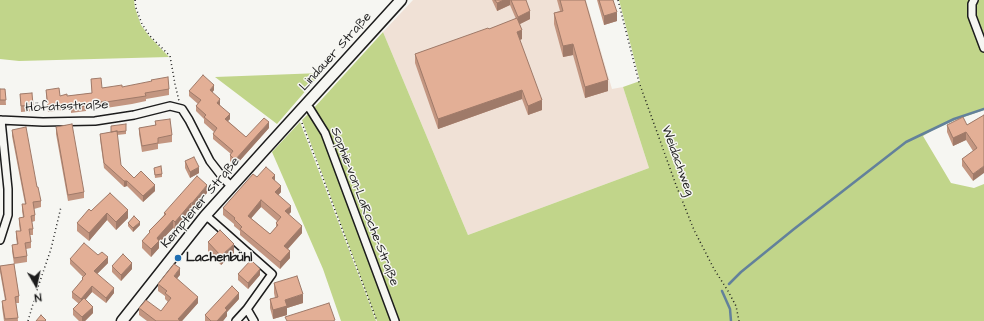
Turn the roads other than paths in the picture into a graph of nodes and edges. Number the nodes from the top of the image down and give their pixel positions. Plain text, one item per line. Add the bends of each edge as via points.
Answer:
1 (401, 0) edge
2 (974, 0) edge
3 (984, 48) edge
4 (305, 105) junction
5 (0, 120) edge
6 (231, 186) junction
7 (205, 216) junction
8 (0, 240) edge
9 (248, 309) junction
10 (122, 321) edge
11 (236, 321) edge
12 (254, 321) edge
13 (395, 321) edge

1 - 4 main road, Lindauer Straße
2 - 3 street via 972,16
4 - 6 main road, Kemptener Straße
4 - 13 street, Sophie-von-LaRoche-Straße via 324,133
5 - 6 street, Höfatsstraße via 95,121 134,116 170,106 182,109 210,161
5 - 8 street via 8,189 8,215
6 - 7 main road, Kemptener Straße
7 - 9 street via 272,274
7 - 10 main road, Kemptener Straße
9 - 11 street
9 - 12 street

